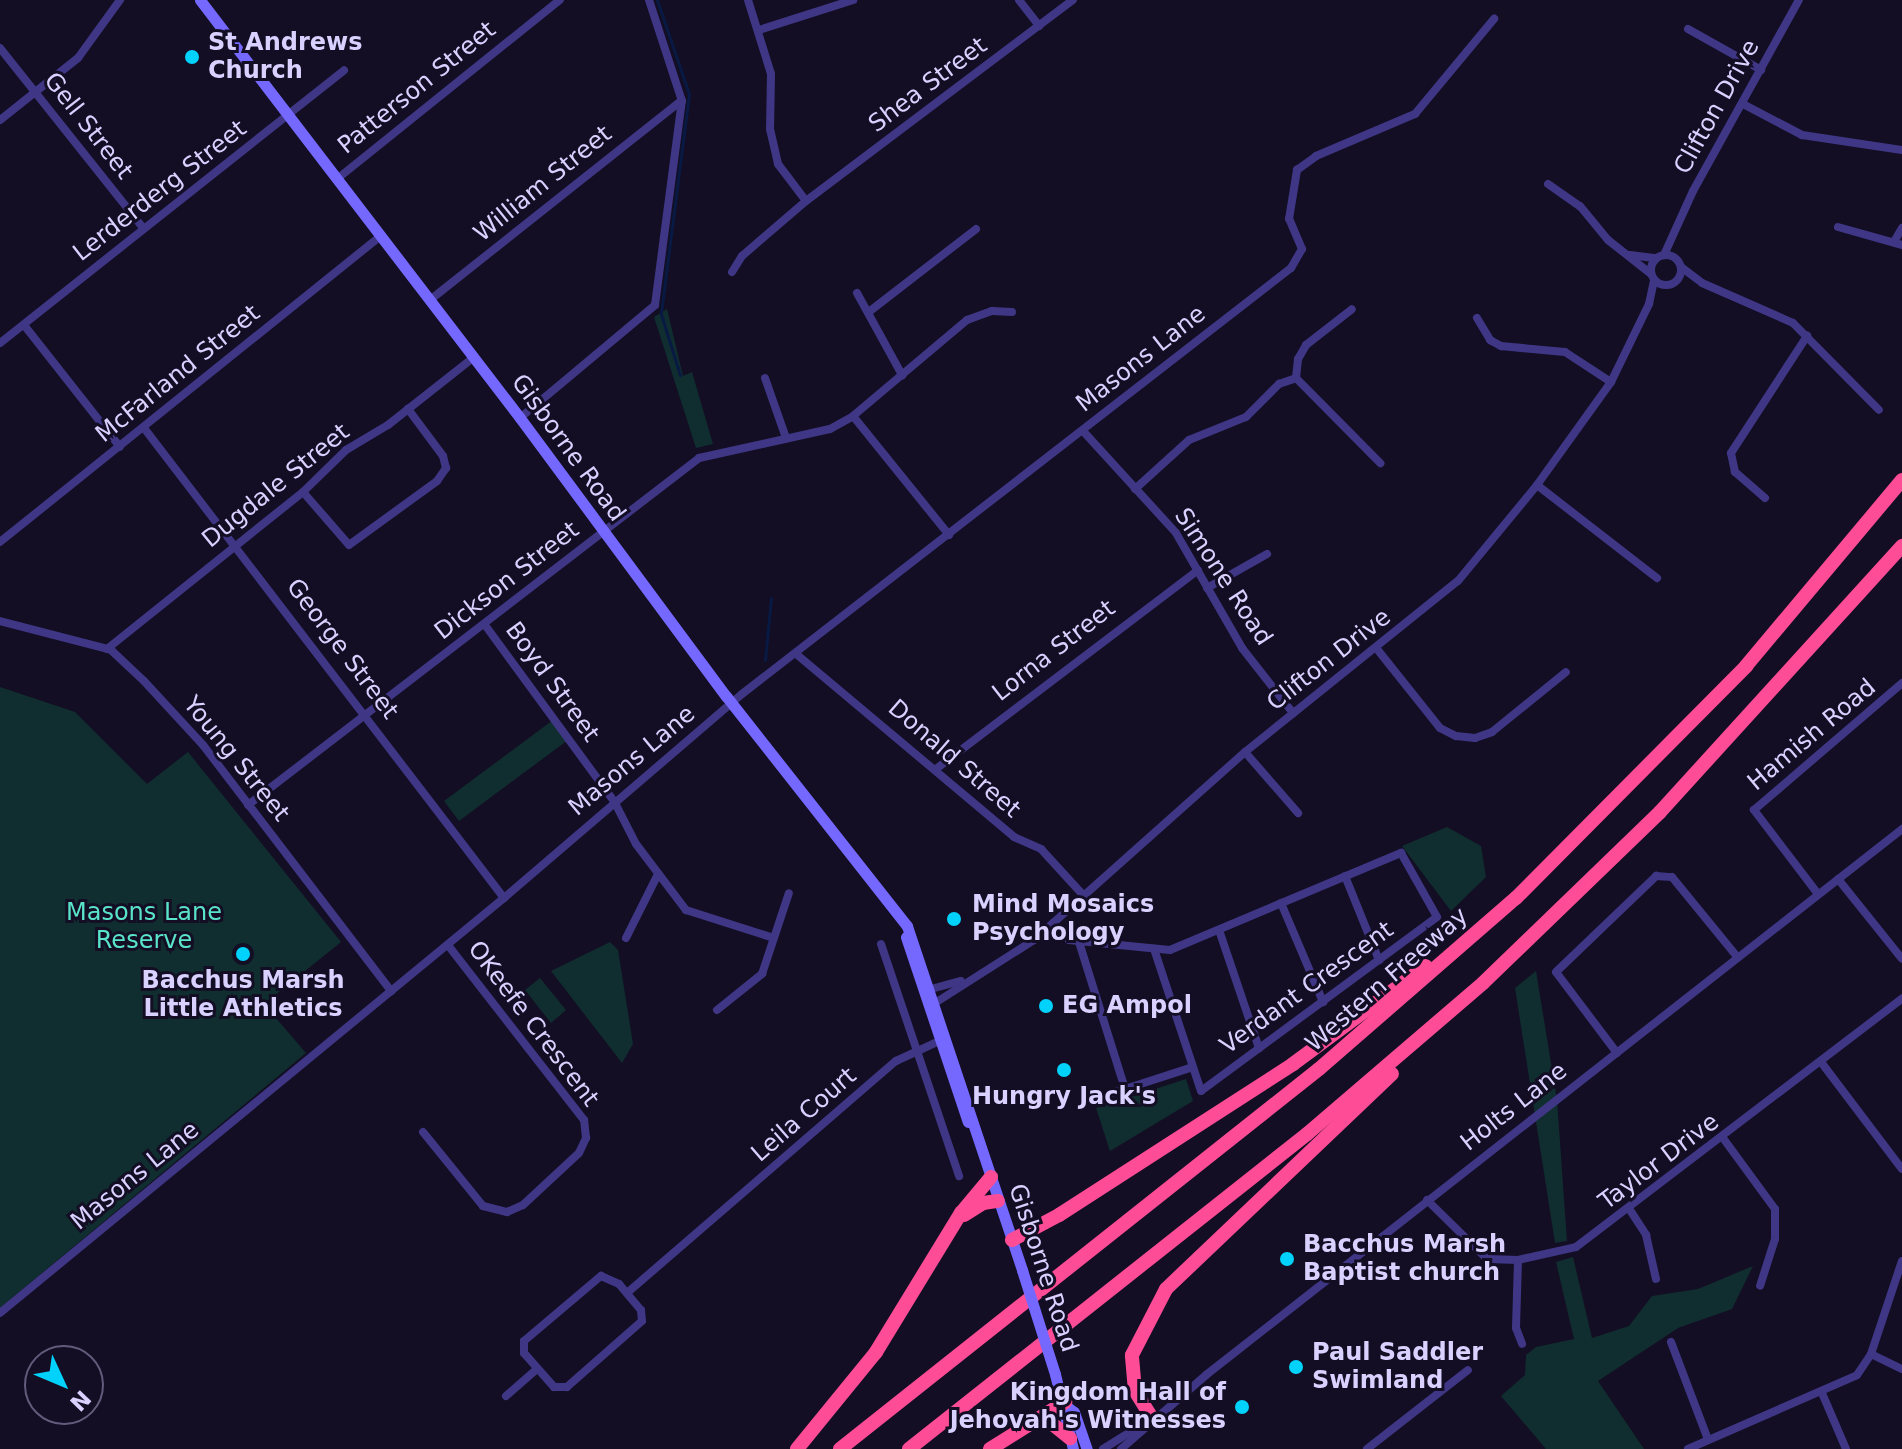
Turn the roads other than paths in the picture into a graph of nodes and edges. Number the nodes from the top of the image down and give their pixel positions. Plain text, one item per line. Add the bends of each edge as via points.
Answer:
1 (198, 0) edge
2 (560, 0) edge
3 (649, 0) edge
4 (748, 0) edge
5 (853, 0) edge
6 (1019, 0) edge
7 (1073, 0) edge
8 (1799, 0) edge
9 (117, 2) edge
10 (1494, 19) dead end
11 (1039, 26) junction
12 (1688, 29) dead end
13 (759, 30) junction
14 (0, 48) edge
15 (344, 70) dead end
16 (1761, 70) junction
17 (36, 93) junction
18 (682, 101) junction
19 (1743, 104) junction
20 (288, 114) junction
21 (0, 120) edge
22 (1902, 150) edge
23 (337, 179) junction
24 (1548, 184) dead end
25 (806, 201) junction
26 (1838, 227) dead end
27 (1902, 228) edge
28 (144, 229) junction
29 (976, 229) dead end
30 (1675, 235) junction
31 (381, 236) junction
32 (1899, 242) edge
33 (1629, 255) junction
34 (1660, 257) junction
35 (1679, 263) junction
36 (732, 272) dead end
37 (1653, 277) junction
38 (1702, 283) junction
39 (1672, 284) junction
40 (857, 293) dead end
41 (430, 300) junction
42 (1649, 304) junction
43 (1352, 309) dead end
44 (870, 311) junction
45 (1012, 312) dead end
46 (1477, 318) dead end
47 (24, 325) junction
48 (1807, 336) junction
49 (0, 343) edge
50 (474, 357) junction
51 (902, 375) junction
52 (765, 378) dead end
53 (1296, 378) junction
54 (1611, 382) junction
55 (408, 409) junction
56 (1879, 410) dead end
57 (853, 416) junction
58 (520, 418) junction
59 (144, 428) junction
60 (1083, 431) junction
61 (786, 438) junction
62 (120, 447) junction
63 (1380, 463) dead end
64 (1902, 480) edge
65 (1537, 485) junction
66 (1135, 489) junction
67 (303, 492) junction
68 (1765, 498) dead end
69 (601, 532) junction
70 (949, 535) junction
71 (0, 542) edge
72 (237, 545) junction
73 (1902, 546) edge
74 (1267, 554) dead end
75 (1198, 570) junction
76 (1657, 578) dead end
77 (1207, 588) junction
78 (0, 621) edge
79 (485, 625) junction
80 (107, 649) junction
81 (1377, 649) junction
82 (795, 653) junction
83 (1566, 672) dead end
84 (1902, 683) edge
85 (731, 703) junction
86 (1293, 713) junction
87 (367, 715) junction
88 (1245, 752) junction
89 (936, 769) junction
90 (614, 801) junction
91 (248, 805) junction
92 (1298, 813) dead end
93 (1902, 829) edge
94 (658, 874) junction
95 (1345, 876) junction
96 (1838, 879) junction
97 (789, 893) dead end
98 (1818, 894) junction
99 (1084, 896) junction
100 (504, 898) junction
101 (1516, 898) junction
102 (1281, 903) junction
103 (1053, 923) junction
104 (1219, 930) junction
105 (626, 938) dead end
106 (774, 938) junction
107 (1079, 942) junction
108 (881, 944) dead end
109 (448, 945) junction
110 (1154, 949) junction
111 (1738, 958) junction
112 (1902, 959) edge
113 (1379, 960) junction
114 (962, 981) junction
115 (1483, 983) junction
116 (926, 990) junction
117 (391, 991) junction
118 (1902, 999) edge
119 (1323, 1002) junction
120 (931, 1004) junction
121 (717, 1010) dead end
122 (942, 1040) junction
123 (1259, 1048) junction
124 (914, 1051) junction
125 (1617, 1053) junction
126 (1821, 1062) junction
127 (1193, 1067) junction
128 (1125, 1089) junction
129 (1095, 1098) dead end
130 (423, 1132) dead end
131 (1723, 1138) junction
132 (1902, 1169) edge
133 (959, 1176) dead end
134 (991, 1177) junction
135 (1427, 1200) junction
136 (998, 1201) junction
137 (1630, 1210) junction
138 (953, 1227) junction
139 (1012, 1240) junction
140 (1518, 1260) junction
141 (1902, 1261) edge
142 (1656, 1279) dead end
143 (1760, 1286) dead end
144 (627, 1293) junction
145 (0, 1313) edge
146 (1671, 1342) dead end
147 (1522, 1344) dead end
148 (1871, 1354) junction
149 (537, 1369) junction
150 (1902, 1369) edge
151 (1468, 1370) dead end
152 (1822, 1393) junction
153 (506, 1396) dead end
154 (1065, 1404) junction
155 (1152, 1418) junction
156 (1031, 1423) junction
157 (1707, 1437) junction
158 (1072, 1444) edge
159 (797, 1449) edge
160 (840, 1449) edge
161 (909, 1449) edge
162 (990, 1449) edge
163 (1087, 1449) edge
164 (1103, 1449) edge
165 (1121, 1449) edge
166 (1367, 1449) edge
167 (1688, 1449) edge
168 (1846, 1449) edge

1 - 20 main road, Gisborne Road
2 - 23 street, Patterson Street
3 - 18 street
4 - 13 street
5 - 13 street
6 - 11 street
7 - 11 street, Shea Street
8 - 16 street, Clifton Drive
9 - 17 street via 78,58
10 - 60 street, Masons Lane via 1415,114 1316,156 1297,170 1289,219 1302,255
11 - 25 street, Shea Street
12 - 16 street
13 - 25 street via 771,74 770,129 778,164
14 - 17 street, Gell Street
15 - 20 street, Lerderderg Street
16 - 19 street, Clifton Drive
17 - 21 street
17 - 28 street, Gell Street
18 - 41 street, William Street
18 - 58 street via 655,305
19 - 22 street via 1802,135
19 - 30 street, Clifton Drive
20 - 23 main road, Gisborne Road
20 - 28 street, Lerderderg Street
23 - 31 main road, Gisborne Road
24 - 33 street via 1580,206 1608,240
25 - 36 street, Shea Street via 742,256
26 - 32 street
27 - 32 street
28 - 47 street, Lerderderg Street
29 - 44 street
30 - 34 street, Clifton Drive
30 - 35 street
31 - 41 main road, Gisborne Road
31 - 59 street, McFarland Street
33 - 34 street
33 - 37 street
34 - 35 street
34 - 37 street, Clifton Drive
35 - 38 street
35 - 39 street
37 - 39 street
37 - 42 street, Clifton Drive
38 - 39 street
38 - 48 street via 1793,323
39 - 42 street, Clifton Drive
40 - 44 street
41 - 50 main road, Gisborne Road
42 - 54 street, Clifton Drive
43 - 53 street via 1306,345
44 - 51 street
45 - 51 street, Dickson Street via 992,311 967,320
46 - 54 street via 1490,340 1501,346 1565,352
47 - 49 street, Lerderderg Street
47 - 62 street
48 - 56 street
48 - 68 street via 1731,453 1735,472
50 - 55 street, Dugdale Street
50 - 58 main road, Gisborne Road
51 - 57 street, Dickson Street
52 - 61 street
53 - 63 street
53 - 66 street via 1279,384 1246,417 1179,446
54 - 65 street, Clifton Drive
55 - 67 street, Dugdale Street via 346,450
55 - 67 street via 443,456 446,468 437,481 349,545
57 - 61 street, Dickson Street via 830,429
57 - 70 street
58 - 69 main road, Gisborne Road
59 - 62 street, McFarland Street
59 - 72 street, George Street
60 - 66 street, Simone Road
60 - 70 street, Masons Lane
61 - 69 street, Dickson Street via 699,458
62 - 71 street, McFarland Street
64 - 101 highway, Western Freeway via 1776,633
65 - 76 street
65 - 81 street, Clifton Drive via 1458,581
66 - 75 street, Simone Road via 1176,533
67 - 72 street, Dugdale Street
69 - 79 street, Dickson Street
69 - 85 main road, Gisborne Road
70 - 82 street, Masons Lane
72 - 80 street, Dugdale Street
72 - 87 street, George Street
73 - 115 highway via 1660,812
74 - 77 street
75 - 77 street, Simone Road
75 - 89 street, Lorna Street
77 - 86 street, Simone Road via 1242,648
78 - 80 street, Young Street
79 - 87 street, Dickson Street
79 - 90 street, Boyd Street
80 - 91 street, Young Street via 174,712
81 - 83 street via 1440,728 1456,736 1475,738 1492,732
81 - 86 street, Clifton Drive
82 - 85 street, Masons Lane
82 - 89 street, Donald Street
84 - 98 street, Hamish Road via 1754,810
85 - 90 street, Masons Lane
85 - 116 main road, Gisborne Road via 895,908
86 - 88 street, Clifton Drive
87 - 91 street, Dickson Street
87 - 100 street, George Street
88 - 92 street
88 - 99 street, Clifton Drive
89 - 99 street, Donald Street via 1014,837 1041,849
90 - 94 street, Boyd Street
90 - 100 street, Masons Lane
91 - 117 street, Young Street
93 - 96 street, Holts Lane
94 - 105 street
94 - 106 street, Boyd Street via 696,917
95 - 102 street
95 - 113 street
95 - 113 street, Verdant Crescent via 1401,853 1437,917
96 - 98 street, Holts Lane
96 - 112 street
97 - 106 street
98 - 111 street, Holts Lane
99 - 103 street, Clifton Drive
100 - 109 street, Masons Lane
101 - 139 highway via 1293,1064
101 - 160 highway, Western Freeway via 1319,1069
102 - 104 street
102 - 119 street
103 - 107 street via 1069,940
103 - 114 street, Clifton Drive via 1006,959
104 - 110 street via 1170,950
104 - 123 street
106 - 121 street via 762,974
107 - 110 street
107 - 128 street
108 - 124 street
109 - 117 street, Masons Lane
109 - 130 street, OKeefe Crescent via 584,1120 586,1138 579,1153 523,1205 507,1212 483,1206
110 - 127 street
111 - 125 street, Holts Lane
111 - 125 street via 1672,877 1656,876 1556,972
113 - 119 street, Verdant Crescent
114 - 116 street
114 - 120 street
115 - 155 highway via 1166,1289 1132,1355 1135,1391
115 - 161 highway via 1307,1134
116 - 120 main road, Gisborne Road
117 - 145 street, Masons Lane
118 - 126 street, Taylor Drive
119 - 123 street, Verdant Crescent
120 - 122 main road, Gisborne Road
122 - 124 street, Leila Court
122 - 134 main road, Gisborne Road
123 - 127 street, Verdant Crescent via 1201,1091
124 - 133 street
124 - 144 street, Leila Court
125 - 135 street, Holts Lane
126 - 131 street, Taylor Drive
126 - 132 street
127 - 128 street
128 - 129 street
131 - 137 street, Taylor Drive
131 - 143 street via 1775,1209 1775,1239
134 - 136 main road, Gisborne Road
134 - 138 highway
135 - 140 street, Taylor Drive via 1487,1259
135 - 155 street, Holts Lane
136 - 138 highway via 976,1205
136 - 139 main road, Gisborne Road
137 - 140 street, Taylor Drive via 1576,1247
137 - 142 street via 1646,1235
138 - 159 highway via 876,1352
139 - 154 main road, Gisborne Road, bridge
140 - 147 street via 1516,1328
141 - 148 street
144 - 149 street via 613,1277 601,1276 527,1336 523,1351
144 - 149 street via 642,1318 625,1338 565,1388 551,1385
146 - 157 street
148 - 150 street
148 - 152 street via 1857,1375
149 - 153 street
151 - 166 street
152 - 157 street
152 - 168 street
154 - 156 highway
154 - 158 main road, Gisborne Road
154 - 163 main road, Gisborne Road via 1074,1412
155 - 164 street, Holts Lane
155 - 165 street, Holts Lane
156 - 158 highway via 1050,1422
156 - 162 highway
157 - 167 street

